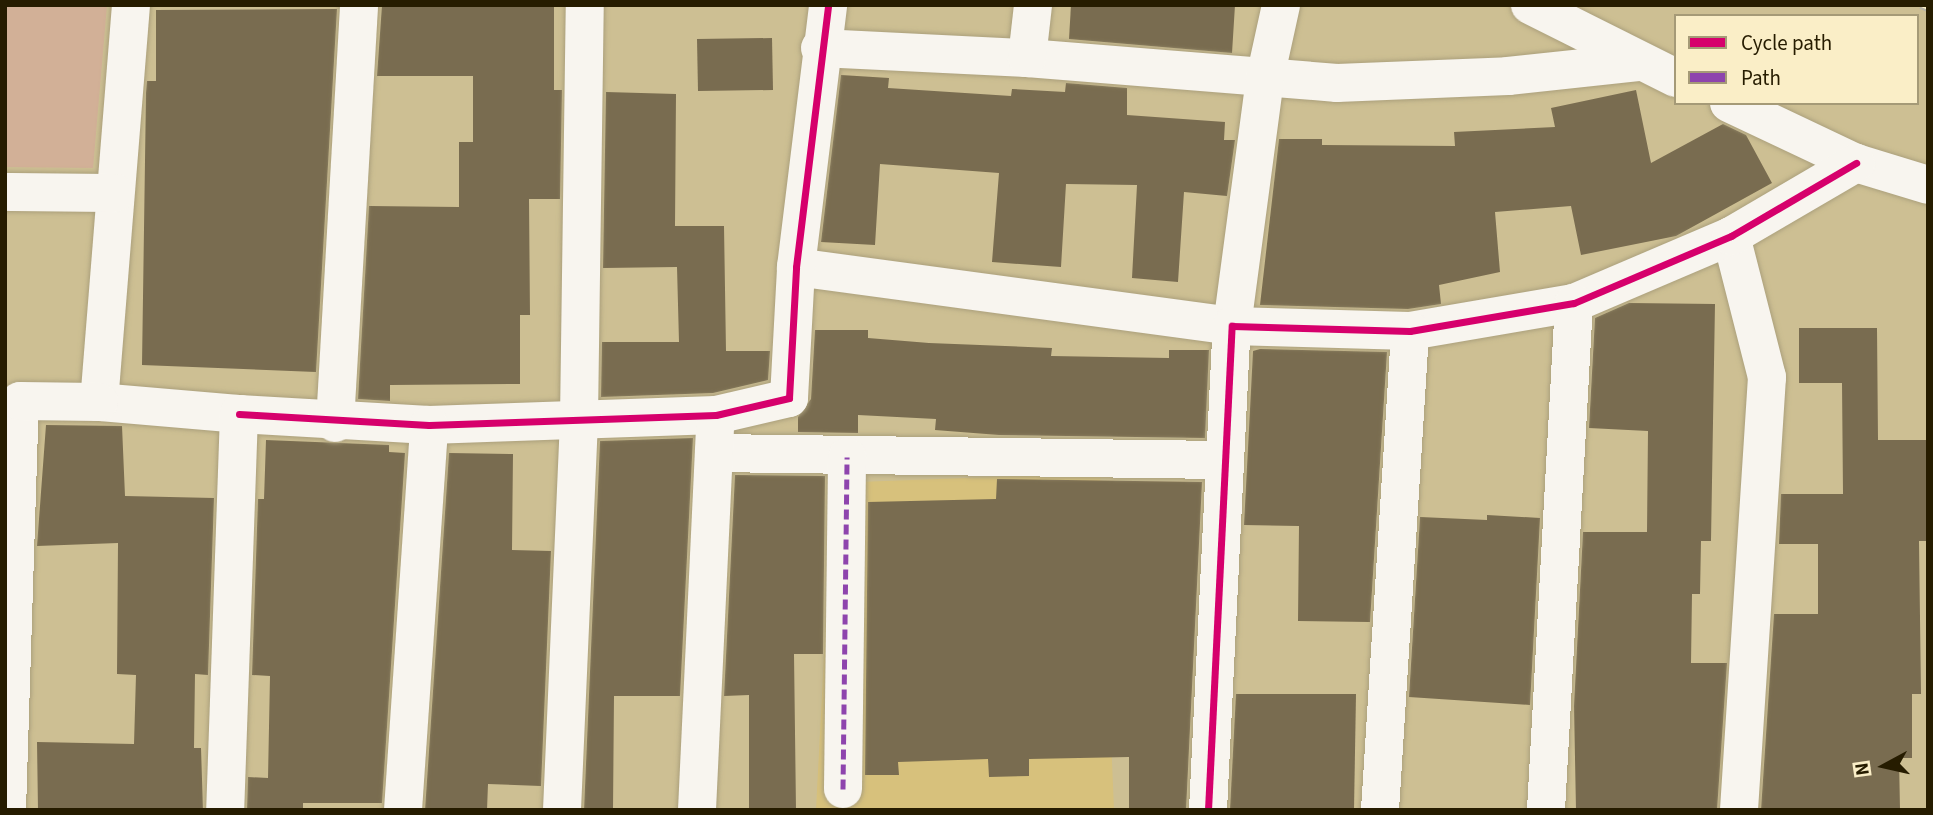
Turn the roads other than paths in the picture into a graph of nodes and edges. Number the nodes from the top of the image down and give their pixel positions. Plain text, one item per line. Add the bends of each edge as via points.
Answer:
1 (131, 5) edge
2 (359, 5) edge
3 (585, 5) edge
4 (828, 5) edge
5 (1281, 5) edge
6 (1531, 5) edge
7 (1027, 24) edge
8 (820, 48) junction
9 (1640, 62) junction
10 (1674, 77) edge
11 (1265, 78) junction
12 (1733, 105) edge
13 (1856, 163) junction
14 (1928, 186) edge
15 (5, 192) edge
16 (115, 193) junction
17 (1731, 236) junction
18 (796, 267) junction
19 (1574, 303) junction
20 (1232, 327) junction
21 (1410, 331) junction
22 (99, 402) junction
23 (239, 414) junction
24 (716, 415) junction
25 (579, 418) junction
26 (335, 423) junction
27 (429, 425) junction
28 (714, 453) junction
29 (847, 457) junction
30 (1224, 460) junction
31 (11, 471) edge
32 (843, 789) dead end
33 (7, 810) edge
34 (225, 810) edge
35 (403, 810) edge
36 (562, 810) edge
37 (697, 810) edge
38 (1209, 810) edge
39 (1380, 810) edge
40 (1546, 810) edge
41 (1739, 810) edge

1 - 16 street
2 - 26 street
3 - 25 street
4 - 8 street
5 - 11 street
6 - 9 street
7 - 8 street
7 - 11 street
8 - 18 street
9 - 10 street
9 - 11 street via 1508,76 1337,83
11 - 20 street
12 - 13 street
13 - 14 street
13 - 17 street
15 - 16 street
16 - 22 street
17 - 19 street
17 - 41 street via 1767,377
18 - 20 street
18 - 24 street via 789,398
19 - 21 street
19 - 40 street
20 - 21 street
20 - 30 street
21 - 39 street
22 - 23 street
22 - 31 street via 20,401
23 - 26 street
23 - 34 street
24 - 25 street
24 - 28 street
25 - 27 street
25 - 36 street
26 - 27 street
27 - 35 street
28 - 29 street
28 - 37 street
29 - 30 street
29 - 32 street
30 - 38 street
31 - 33 street

